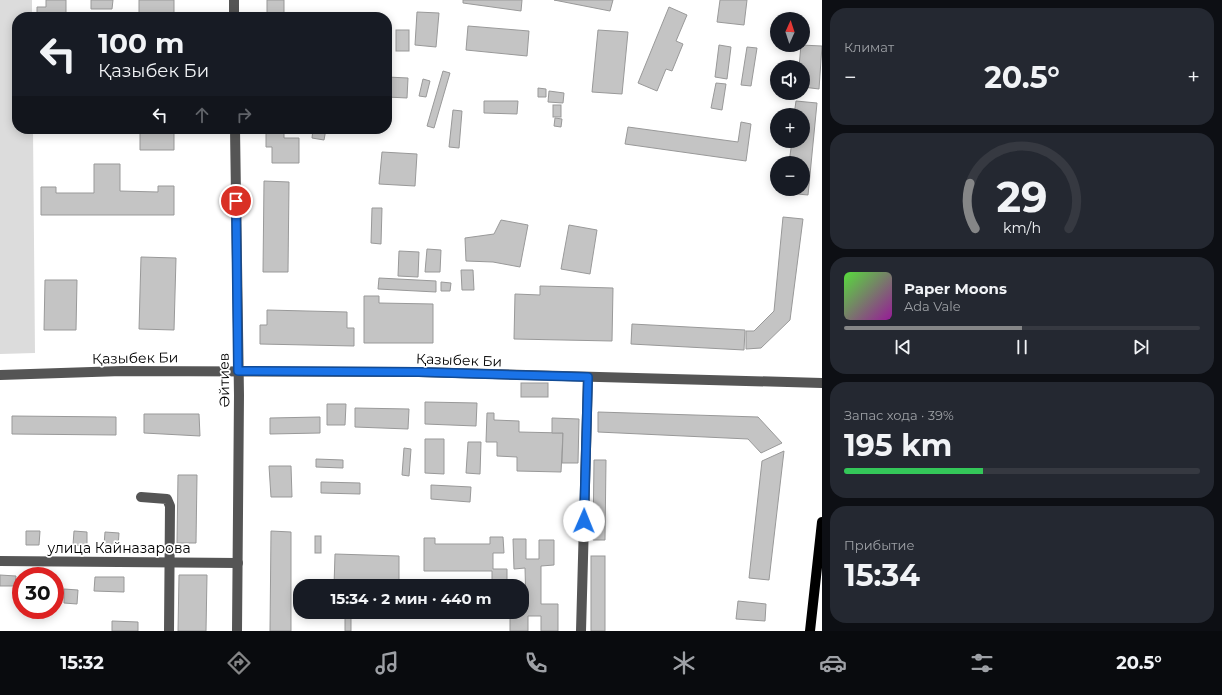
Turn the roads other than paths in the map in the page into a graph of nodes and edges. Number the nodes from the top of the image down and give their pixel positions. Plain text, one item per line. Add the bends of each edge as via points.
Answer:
1 (234, 0) edge
2 (234, 12) edge
3 (235, 134) edge
4 (238, 371) junction
5 (0, 375) edge
6 (588, 377) junction
7 (822, 383) edge
8 (141, 497) dead end
9 (822, 522) edge
10 (0, 561) edge
11 (168, 563) junction
12 (238, 563) junction
13 (169, 631) edge
14 (237, 631) edge
15 (582, 631) edge
16 (810, 631) edge

1 - 2 street
3 - 4 street, Әйтиев
4 - 5 street, Қазыбек Би
4 - 6 street, Қазыбек Би via 419,372
4 - 12 street, Әйтиев
6 - 7 street, Қазыбек Би
6 - 15 street
8 - 11 street via 167,499 170,506
9 - 16 main road
10 - 11 street, улица Кайназарова
11 - 12 street, улица Кайназарова
11 - 13 street
12 - 14 street, Әйтиев

